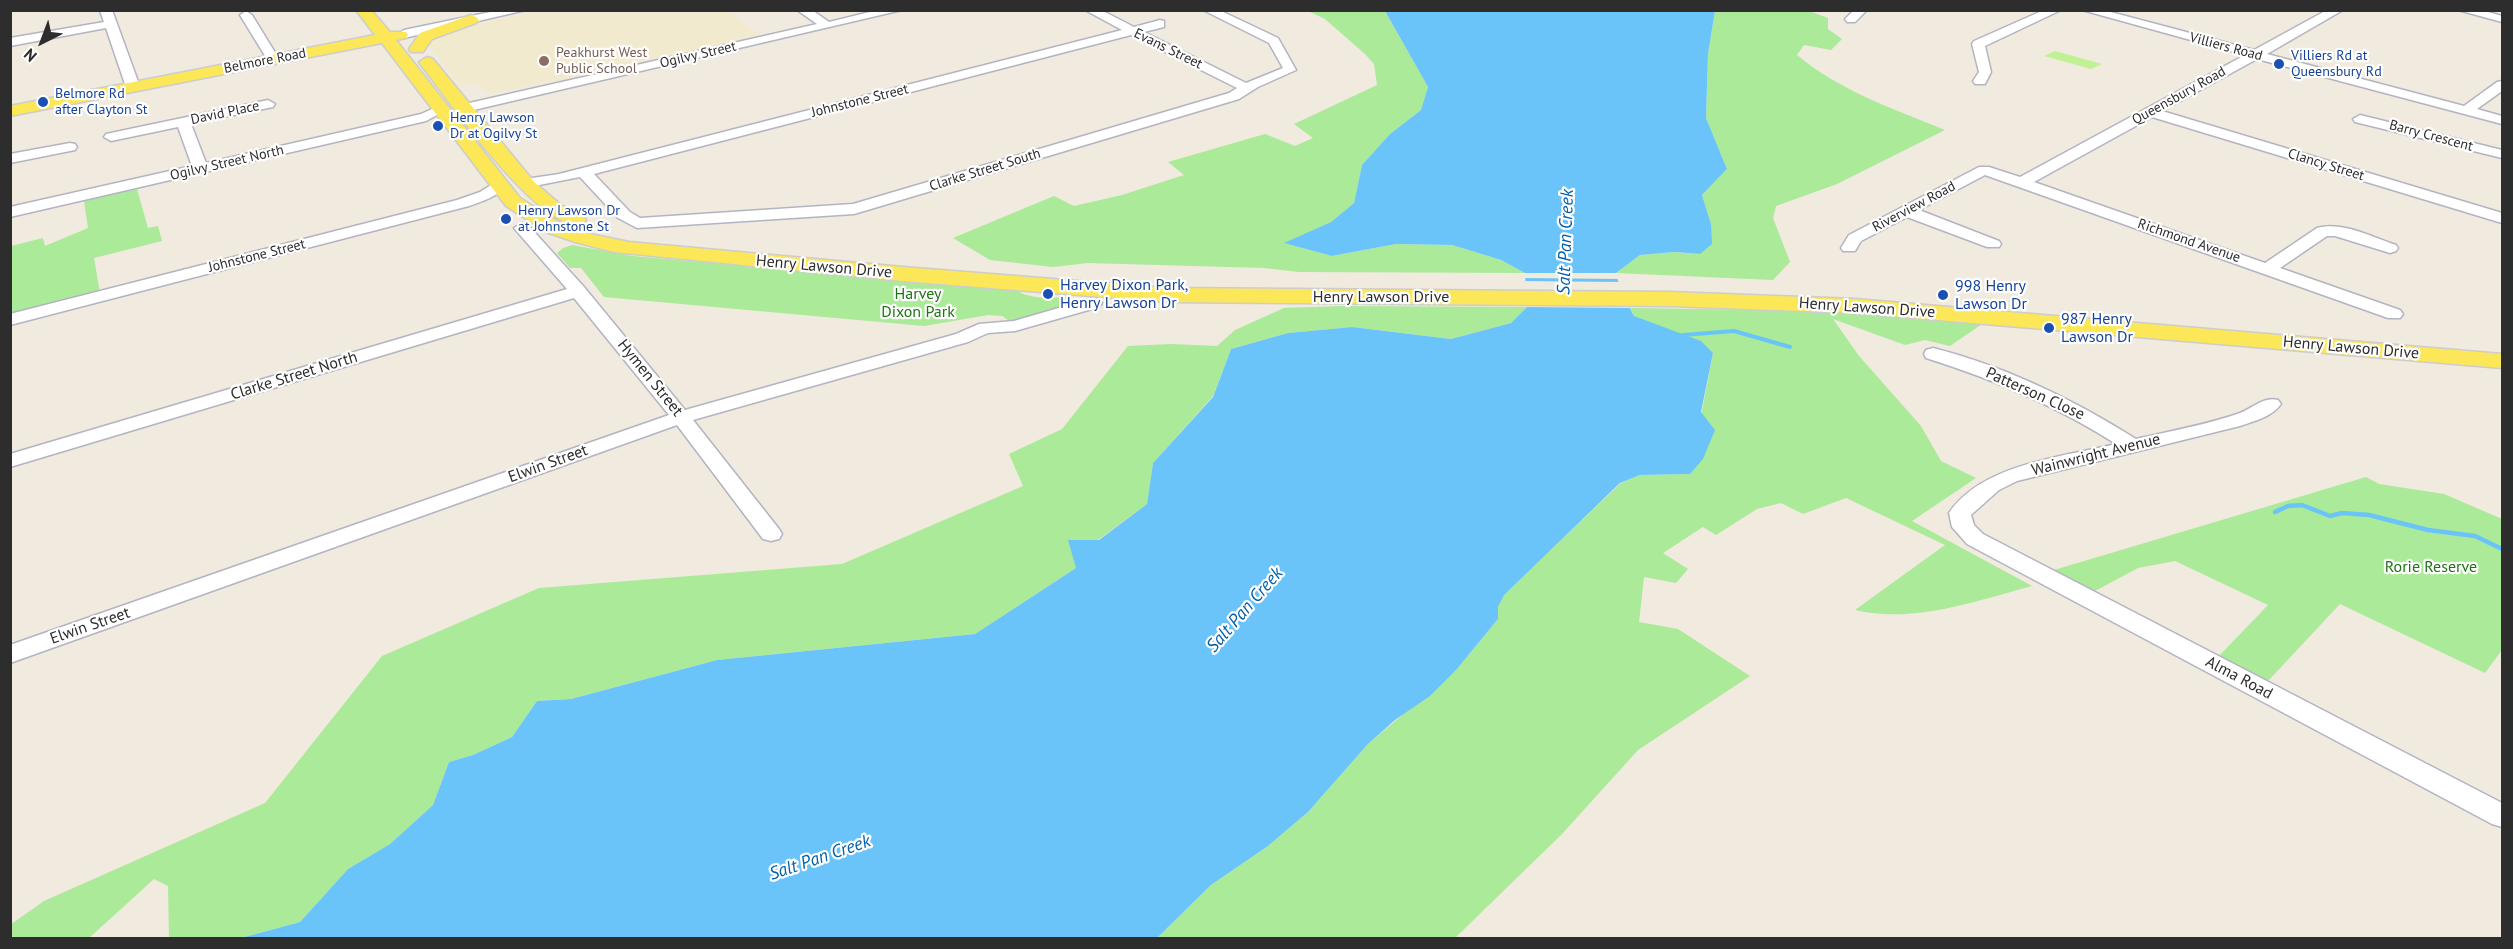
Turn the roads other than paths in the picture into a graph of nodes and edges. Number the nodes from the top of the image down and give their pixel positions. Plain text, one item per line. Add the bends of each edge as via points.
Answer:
1 (106, 10) edge
2 (363, 10) edge
3 (520, 10) edge
4 (803, 10) edge
5 (896, 10) edge
6 (1091, 10) edge
7 (1209, 10) edge
8 (2055, 10) edge
9 (2088, 10) edge
10 (2337, 10) edge
11 (2464, 10) edge
12 (246, 15) dead end
13 (2502, 19) edge
14 (471, 20) junction
15 (393, 21) dead end
16 (111, 24) junction
17 (1160, 24) dead end
18 (827, 26) junction
19 (1131, 31) junction
20 (404, 34) junction
21 (384, 38) junction
22 (10, 42) edge
23 (417, 49) junction
24 (306, 53) junction
25 (2256, 54) junction
26 (273, 59) junction
27 (409, 66) junction
28 (1980, 81) dead end
29 (2502, 85) edge
30 (133, 87) junction
31 (1246, 88) junction
32 (268, 104) dead end
33 (465, 108) junction
34 (441, 109) junction
35 (2468, 110) junction
36 (10, 111) edge
37 (2150, 112) junction
38 (2360, 119) dead end
39 (2502, 120) edge
40 (183, 122) junction
41 (111, 137) dead end
42 (70, 147) dead end
43 (2502, 154) edge
44 (10, 159) edge
45 (201, 169) junction
46 (1984, 170) joint
47 (584, 172) junction
48 (2021, 183) junction
49 (499, 185) junction
50 (529, 188) junction
51 (1906, 211) junction
52 (10, 212) edge
53 (2502, 218) edge
54 (522, 228) dead end
55 (1993, 244) dead end
56 (1849, 248) dead end
57 (2390, 248) dead end
58 (2268, 269) junction
59 (981, 275) junction
60 (578, 291) junction
61 (1667, 293) junction
62 (1093, 303) dead end
63 (2394, 314) dead end
64 (10, 320) edge
65 (2502, 348) edge
66 (1934, 354) dead end
67 (2502, 361) edge
68 (2271, 404) dead end
69 (681, 417) junction
70 (2132, 446) junction
71 (10, 461) edge
72 (771, 534) dead end
73 (1975, 539) joint
74 (10, 654) edge
75 (2502, 816) edge

1 - 16 street
2 - 21 main road, Henry Lawson Drive
3 - 14 street, Belmore Road
4 - 18 street
5 - 18 street, Ogilvy Street
6 - 19 street, Evans Street
7 - 31 street, Clarke Street South via 1274,41 1290,68
8 - 28 street via 1978,44 1985,72
9 - 25 street, Villiers Road
10 - 25 street, Queensbury Road
11 - 13 street
12 - 26 street
14 - 20 street, Belmore Road
14 - 23 main road via 426,36
15 - 20 main road, Henry Lawson Drive
16 - 22 street
16 - 30 street
17 - 19 street, Johnstone Street
18 - 33 street, Ogilvy Street
19 - 31 street, Evans Street
19 - 47 street, Johnstone Street
20 - 21 main road, Belmore Road
20 - 23 main road, Henry Lawson Drive
21 - 24 main road, Belmore Road
21 - 27 main road, Henry Lawson Drive
23 - 33 main road, Henry Lawson Drive
24 - 26 main road, Belmore Road
24 - 27 main road via 370,48
25 - 35 street, Villiers Road
25 - 37 street, Queensbury Road
26 - 30 main road, Belmore Road
27 - 34 main road, Henry Lawson Drive
29 - 35 street
30 - 36 main road, Belmore Road
31 - 47 street, Clarke Street South via 1234,96 842,211 637,223 624,215
32 - 40 street, David Place
33 - 50 main road, Henry Lawson Drive
34 - 45 street, Ogilvy Street North via 426,117
34 - 49 main road, Henry Lawson Drive
35 - 39 street, Villiers Road
37 - 48 street, Queensbury Road
37 - 53 street, Clancy Street
38 - 43 street, Barry Crescent
40 - 41 street, David Place
40 - 45 street, David Place
42 - 44 street
45 - 52 street, Ogilvy Street North
46 - 48 street, Richmond Avenue
46 - 51 street, Riverview Road
47 - 50 street, Johnstone Street
48 - 58 street, Richmond Avenue
49 - 59 main road, Henry Lawson Drive via 513,202 542,222 612,245 690,255
49 - 64 street, Johnstone Street via 463,203
50 - 59 main road, Henry Lawson Drive via 554,209 577,220 641,238
51 - 55 street
51 - 56 street, Riverview Road via 1855,238
54 - 60 street, Hymen Street
57 - 58 street via 2336,231 2323,231
58 - 63 street, Richmond Avenue
59 - 61 main road, Henry Lawson Drive via 1166,295 1301,291
60 - 69 street, Hymen Street
60 - 71 street, Clarke Street North
61 - 65 main road, Henry Lawson Drive via 1854,294
61 - 67 main road, Henry Lawson Drive
62 - 69 street, Elwin Street via 1015,326 985,328 962,338
66 - 70 street, Patterson Close via 1980,369 2086,416
68 - 70 street, Wainwright Avenue via 2233,422
69 - 72 street, Hymen Street
69 - 74 street, Elwin Street
70 - 73 street, Wainwright Avenue via 2010,476 1992,485 1960,513 1963,527
73 - 75 street, Alma Road

